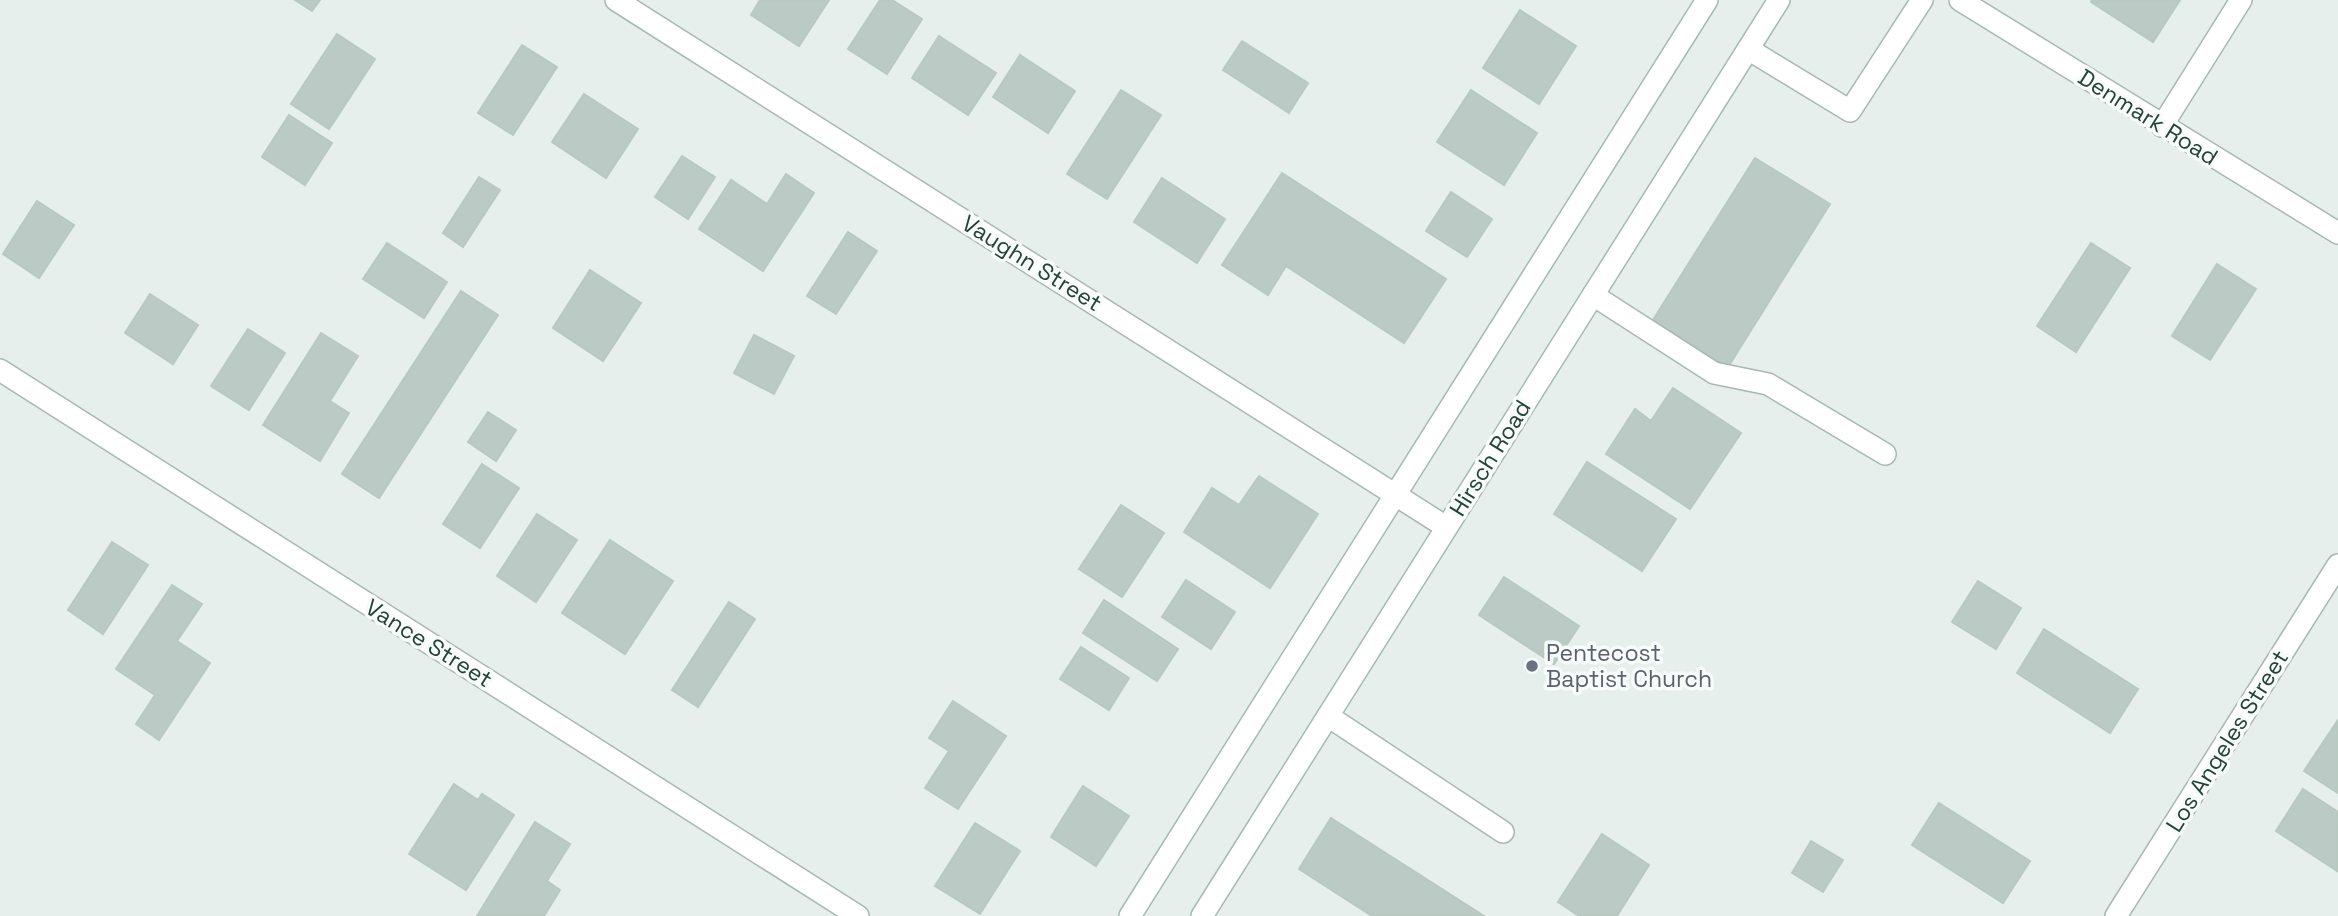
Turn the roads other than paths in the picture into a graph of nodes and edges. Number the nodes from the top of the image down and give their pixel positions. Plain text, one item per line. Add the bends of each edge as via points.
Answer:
1 (616, 0) edge
2 (1707, 0) edge
3 (1779, 0) edge
4 (1922, 0) edge
5 (1960, 0) edge
6 (2241, 0) edge
7 (1748, 49) junction
8 (2162, 126) junction
9 (2338, 233) edge
10 (1593, 295) junction
11 (0, 370) edge
12 (1885, 454) dead end
13 (1396, 494) junction
14 (1446, 527) junction
15 (2338, 565) edge
16 (1328, 716) junction
17 (1503, 832) dead end
18 (858, 916) edge
19 (1130, 916) edge
20 (1202, 916) edge
21 (2116, 916) edge

1 - 13 street, Vaughn Street
2 - 13 street
3 - 7 street, Hirsch Road
4 - 7 street via 1850,111
5 - 8 street, Denmark Road
6 - 8 street
7 - 10 street, Hirsch Road
8 - 9 street, Denmark Road
10 - 12 street via 1714,373 1768,383
10 - 14 street, Hirsch Road
11 - 18 street, Vance Street
13 - 14 street, Vaughn Street
13 - 19 street
14 - 16 street, Hirsch Road
15 - 21 street, Los Angeles Street
16 - 17 street
16 - 20 street, Hirsch Road

